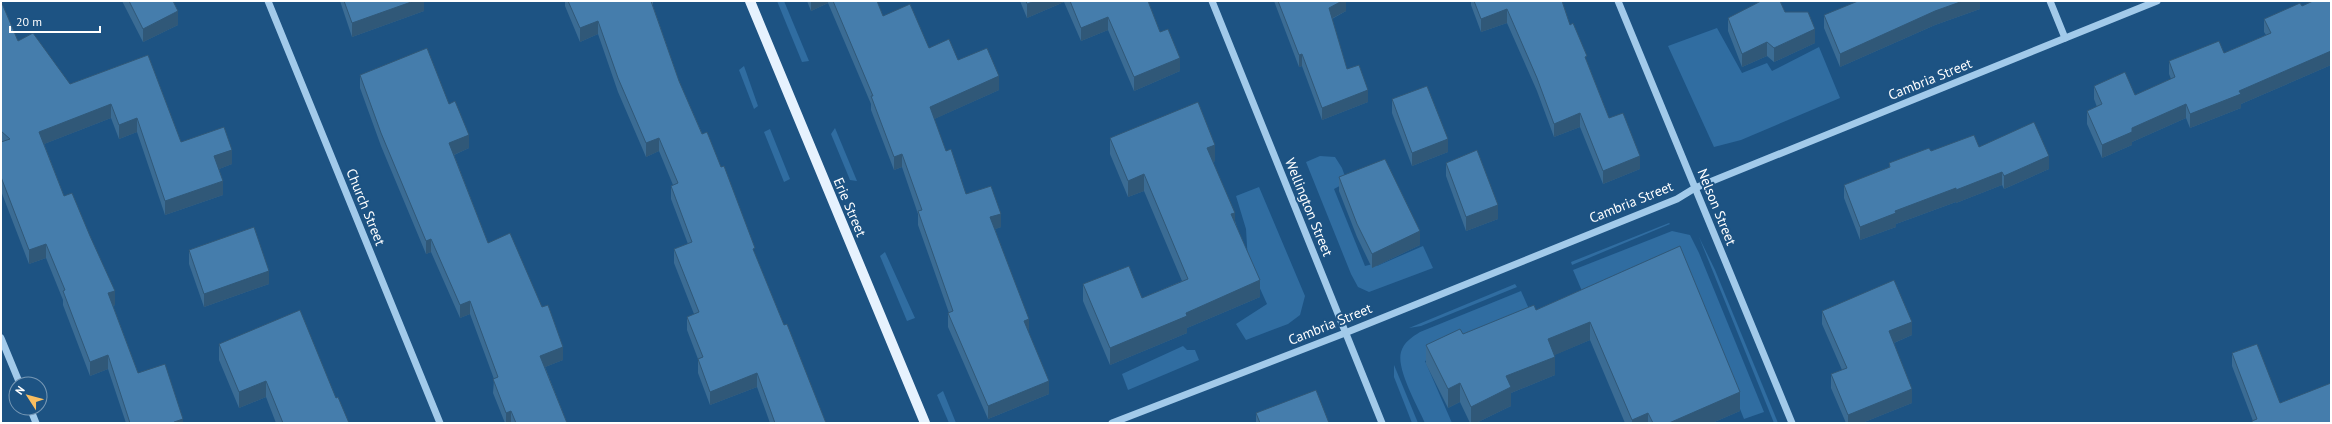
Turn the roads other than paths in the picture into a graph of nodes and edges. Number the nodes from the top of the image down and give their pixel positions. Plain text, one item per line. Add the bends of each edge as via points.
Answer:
1 (268, 1) edge
2 (750, 1) edge
3 (1212, 1) edge
4 (1618, 1) edge
5 (2050, 1) edge
6 (2157, 1) edge
7 (2065, 38) junction
8 (1695, 188) junction
9 (1345, 333) junction
10 (1, 338) edge
11 (17, 376) edge
12 (440, 423) edge
13 (925, 423) edge
14 (1112, 423) edge
15 (1382, 423) edge
16 (1792, 423) edge

1 - 12 street, Church Street
2 - 13 main road, Erie Street
3 - 9 street, Wellington Street
4 - 8 street, Nelson Street
5 - 7 street
6 - 7 street, Cambria Street
7 - 8 street, Cambria Street
8 - 9 street, Cambria Street via 1677,199
8 - 16 street, Nelson Street
9 - 14 street, Cambria Street
9 - 15 street, Wellington Street
10 - 11 street

